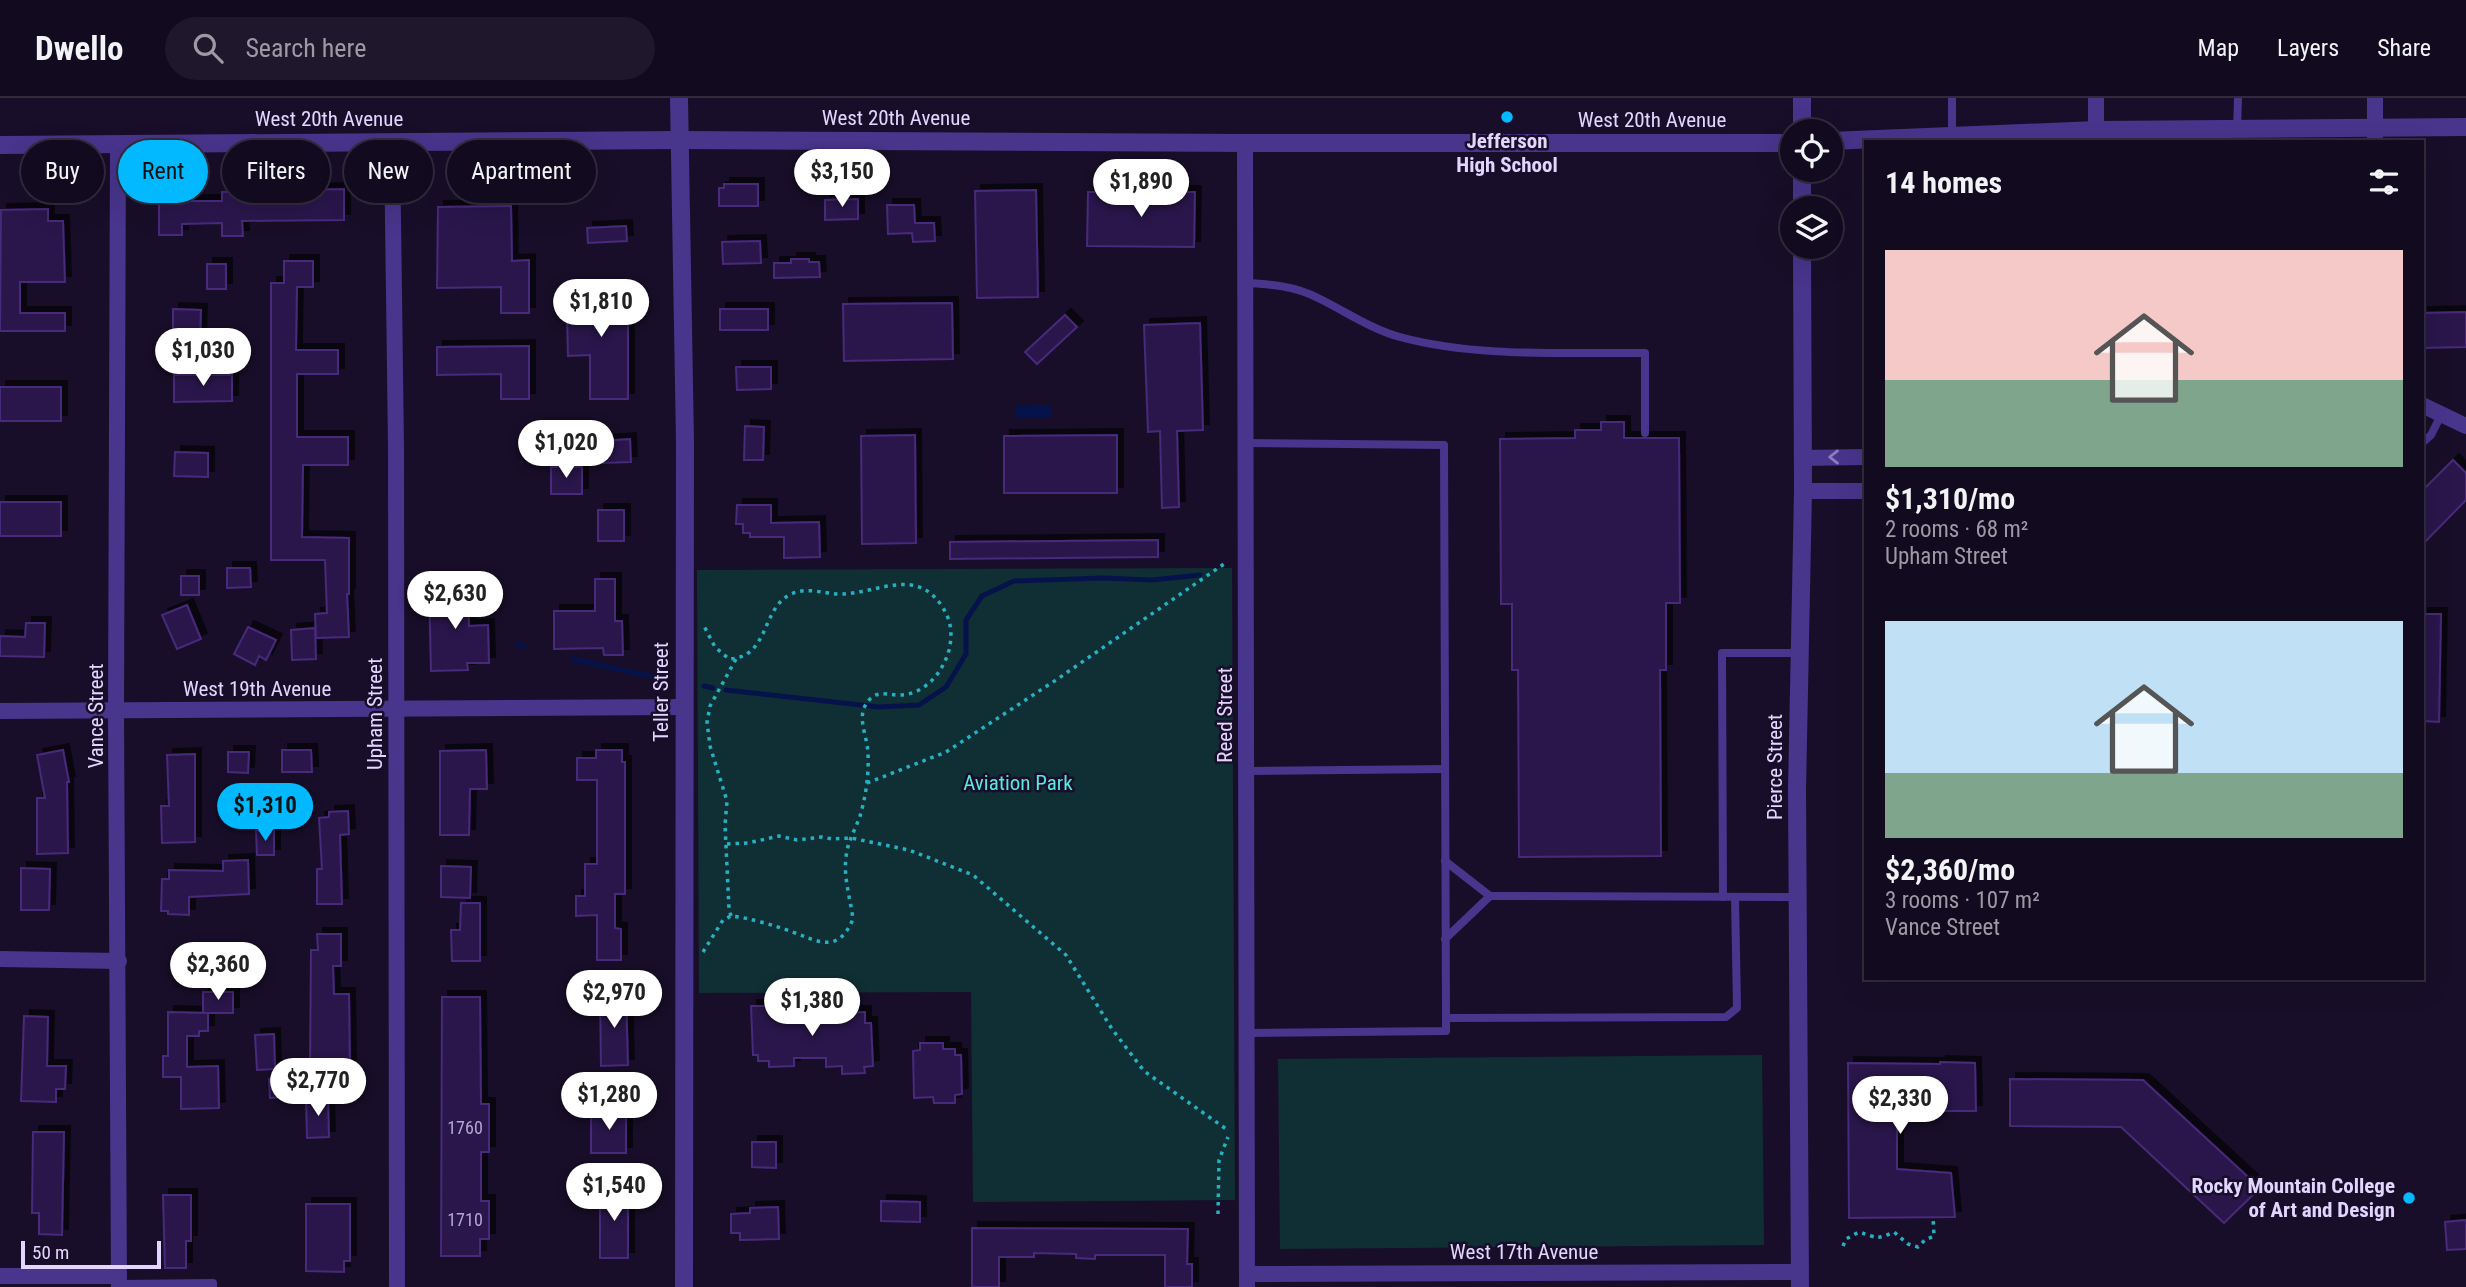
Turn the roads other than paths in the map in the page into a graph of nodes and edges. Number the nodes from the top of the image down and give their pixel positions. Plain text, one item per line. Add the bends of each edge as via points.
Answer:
1 (679, 98) edge
2 (1802, 98) edge
3 (1952, 98) edge
4 (2096, 98) edge
5 (2238, 98) edge
6 (2375, 98) edge
7 (1802, 119) edge
8 (2466, 127) edge
9 (2096, 130) junction
10 (2237, 130) junction
11 (2375, 135) edge
12 (1952, 136) junction
13 (679, 140) junction
14 (1843, 140) edge
15 (344, 142) edge
16 (433, 142) edge
17 (208, 143) edge
18 (1245, 143) junction
19 (1780, 143) edge
20 (118, 144) joint
21 (0, 145) edge
22 (393, 203) edge
23 (1802, 259) edge
24 (1245, 283) junction
25 (2424, 406) edge
26 (2441, 415) junction
27 (2466, 426) edge
28 (1645, 433) dead end
29 (2424, 441) edge
30 (1245, 443) junction
31 (1864, 457) edge
32 (1802, 458) junction
33 (1803, 491) junction
34 (1864, 491) edge
35 (1799, 653) junction
36 (683, 707) junction
37 (395, 709) junction
38 (0, 711) edge
39 (117, 711) junction
40 (1445, 769) junction
41 (1246, 771) junction
42 (1445, 861) junction
43 (1490, 896) junction
44 (1723, 897) junction
45 (1735, 897) junction
46 (1798, 897) junction
47 (1445, 939) junction
48 (0, 959) edge
49 (119, 961) junction
50 (1446, 1018) junction
51 (1247, 1033) junction
52 (0, 1276) edge
53 (1800, 1279) edge
54 (1247, 1280) edge
55 (1526, 1280) edge
56 (119, 1282) edge
57 (213, 1287) edge
58 (397, 1287) edge
59 (684, 1287) edge

1 - 13 street, Teller Street
2 - 7 street
3 - 12 lane
4 - 9 street
5 - 10 lane
6 - 11 street
8 - 11 street
9 - 10 street
9 - 12 street
10 - 11 street
12 - 14 street
13 - 16 street, West 20th Avenue
13 - 18 street, West 20th Avenue
13 - 36 street, Teller Street via 685,443
15 - 17 street, West 20th Avenue
18 - 19 street, West 20th Avenue
18 - 24 street, Reed Street
20 - 21 street, West 20th Avenue
20 - 39 street, Vance Street
22 - 37 street, Upham Street
23 - 32 street, Pierce Street
24 - 28 lane via 1283,286 1399,337 1456,348 1646,353
24 - 30 street, Reed Street
25 - 26 street
26 - 27 street
26 - 29 lane
30 - 40 lane via 1444,445
30 - 41 street, Reed Street
31 -> 32 street
32 - 33 street, Pierce Street
33 - 34 street
33 - 35 street, Pierce Street
35 - 44 lane via 1722,653
35 - 46 street, Pierce Street
36 - 37 street, West 19th Avenue
36 - 59 street, Teller Street
37 - 39 street, West 19th Avenue
37 - 58 street, Upham Street
38 - 39 street, West 19th Avenue
39 - 49 street, Vance Street
40 - 41 lane
40 - 42 lane
41 - 51 street, Reed Street
42 - 43 lane
42 - 47 lane
43 - 44 lane
43 - 47 lane
44 - 45 lane
45 - 46 lane
45 - 50 lane via 1737,1008 1726,1017
46 - 53 street, Pierce Street
47 - 50 lane
48 - 49 street
49 - 56 street, Vance Street
50 - 51 lane via 1446,1031
51 - 54 street, Reed Street
52 - 56 street
53 - 55 street, West 17th Avenue
54 - 55 street, West 17th Avenue
56 - 57 lane via 213,1283

